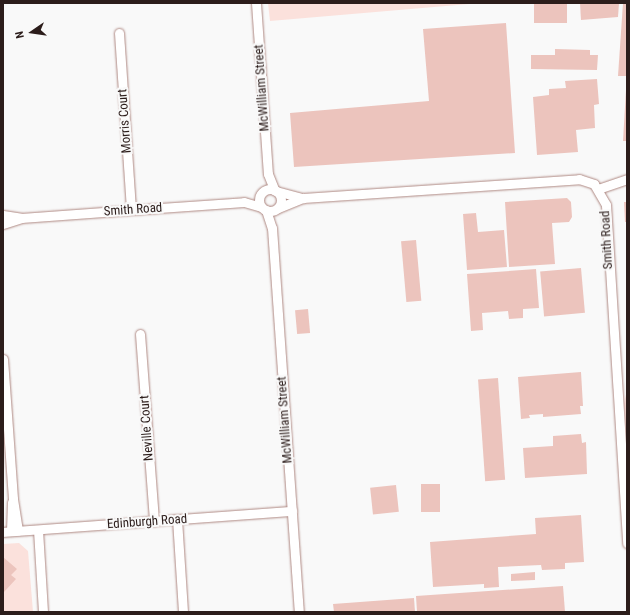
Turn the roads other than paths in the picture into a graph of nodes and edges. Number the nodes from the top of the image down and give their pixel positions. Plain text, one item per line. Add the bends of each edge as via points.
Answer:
1 (256, 3) edge
2 (119, 33) dead end
3 (268, 174) junction
4 (627, 179) edge
5 (598, 189) junction
6 (275, 191) junction
7 (262, 193) junction
8 (303, 198) junction
9 (244, 202) junction
10 (264, 208) junction
11 (277, 208) junction
12 (132, 210) junction
13 (3, 215) edge
14 (21, 218) junction
15 (3, 224) edge
16 (272, 228) junction
17 (140, 334) dead end
18 (3, 359) edge
19 (292, 511) junction
20 (177, 519) junction
21 (154, 521) junction
22 (38, 530) junction
23 (11, 531) edge
24 (627, 543) edge
25 (43, 612) edge
26 (183, 612) edge
27 (299, 612) edge

1 - 3 street, McWilliam Street
2 - 12 street, Morris Court
3 - 6 street, McWilliam Street
3 - 7 street, McWilliam Street
4 - 5 street
5 - 8 street via 594,184 579,179
5 - 24 street, Smith Road via 606,205
6 - 7 street, Smith Road
6 - 8 street
6 - 11 street, McWilliam Street via 281,200
7 - 9 street, Smith Road
7 - 10 street, McWilliam Street
8 - 11 street
9 - 10 street, Smith Road
9 - 12 street, Smith Road
10 - 11 street, Smith Road
10 - 16 street, McWilliam Street
11 - 16 street, McWilliam Street
12 - 14 street, Smith Road
13 - 14 street, Smith Road
14 - 15 street, Smith Road
16 - 19 street, McWilliam Street
17 - 21 street, Neville Court
18 - 23 street via 13,499
19 - 20 street, Edinburgh Road
19 - 27 street, McWilliam Street
20 - 21 street, Edinburgh Road
20 - 26 street
21 - 22 street, Edinburgh Road
22 - 23 street, Edinburgh Road
22 - 25 street

